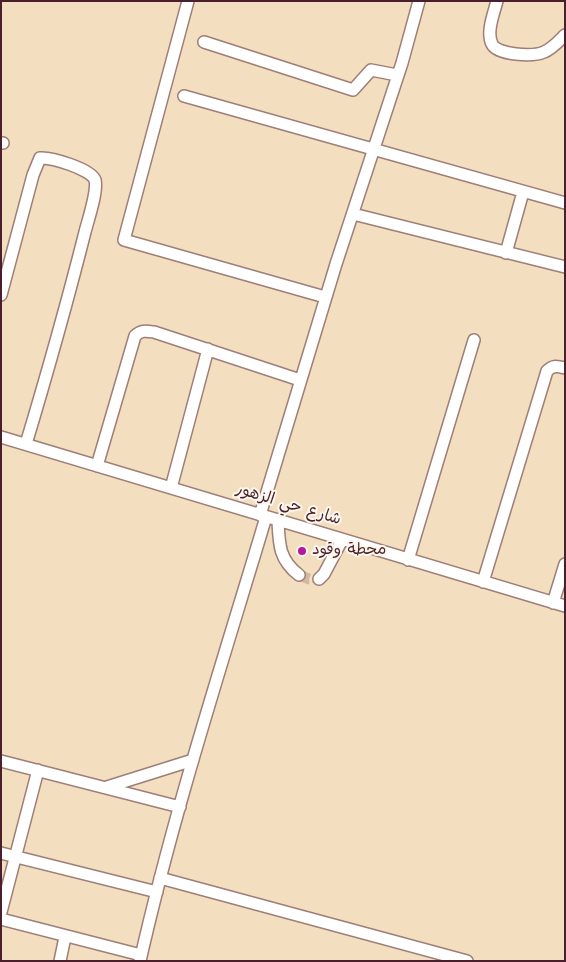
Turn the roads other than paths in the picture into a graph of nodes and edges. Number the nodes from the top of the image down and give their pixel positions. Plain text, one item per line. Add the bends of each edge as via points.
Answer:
1 (188, 1) edge
2 (419, 1) edge
3 (497, 1) edge
4 (565, 35) edge
5 (204, 42) dead end
6 (397, 75) junction
7 (184, 96) dead end
8 (374, 148) junction
9 (522, 192) junction
10 (565, 203) edge
11 (353, 214) junction
12 (506, 252) junction
13 (565, 267) edge
14 (1, 295) edge
15 (325, 297) junction
16 (474, 340) dead end
17 (208, 349) junction
18 (565, 368) edge
19 (300, 380) junction
20 (1, 437) edge
21 (26, 444) junction
22 (97, 466) junction
23 (171, 488) junction
24 (263, 516) junction
25 (278, 521) junction
26 (342, 540) junction
27 (408, 560) junction
28 (565, 564) edge
29 (298, 575) tunnel mouth
30 (319, 579) dead end
31 (483, 582) junction
32 (559, 605) edge
33 (193, 760) junction
34 (1, 761) edge
35 (38, 770) junction
36 (106, 787) junction
37 (180, 807) junction
38 (1, 853) edge
39 (16, 857) junction
40 (160, 878) junction
41 (158, 892) junction
42 (1, 912) edge
43 (1, 919) edge
44 (65, 937) junction
45 (140, 958) edge
46 (60, 961) edge
47 (467, 961) edge

1 - 15 street via 124,240
2 - 6 street
3 - 4 street via 490,34 494,48 536,55
5 - 6 street via 353,90 371,70
6 - 8 street
7 - 8 street
8 - 9 street
8 - 11 street
9 - 10 street
9 - 12 street
11 - 12 street
11 - 15 street
12 - 13 street
14 - 21 street via 40,158 92,175 95,187 71,287
15 - 19 street
16 - 27 street
17 - 19 street
17 - 22 street via 154,332 138,332 134,336
17 - 23 street
18 - 31 street via 556,366 547,371
19 - 24 street
20 - 21 street, شارع حي الزهور
21 - 22 street, شارع حي الزهور
22 - 23 street, شارع حي الزهور
23 - 24 street, شارع حي الزهور
24 - 25 street, شارع حي الزهور
24 - 33 street
25 - 26 street, شارع حي الزهور
25 - 29 street via 278,542 284,560
26 - 27 street, شارع حي الزهور
26 - 30 street
27 - 31 street, شارع حي الزهور
28 - 32 street
31 - 32 street, شارع حي الزهور
33 - 36 street
33 - 37 street
34 - 35 street
35 - 36 street
35 - 39 street
36 - 37 street
37 - 40 street
38 - 39 street
39 - 41 street
39 - 42 street
40 - 41 street
40 - 47 street
41 - 45 street
43 - 44 street
44 - 45 street
44 - 46 street

